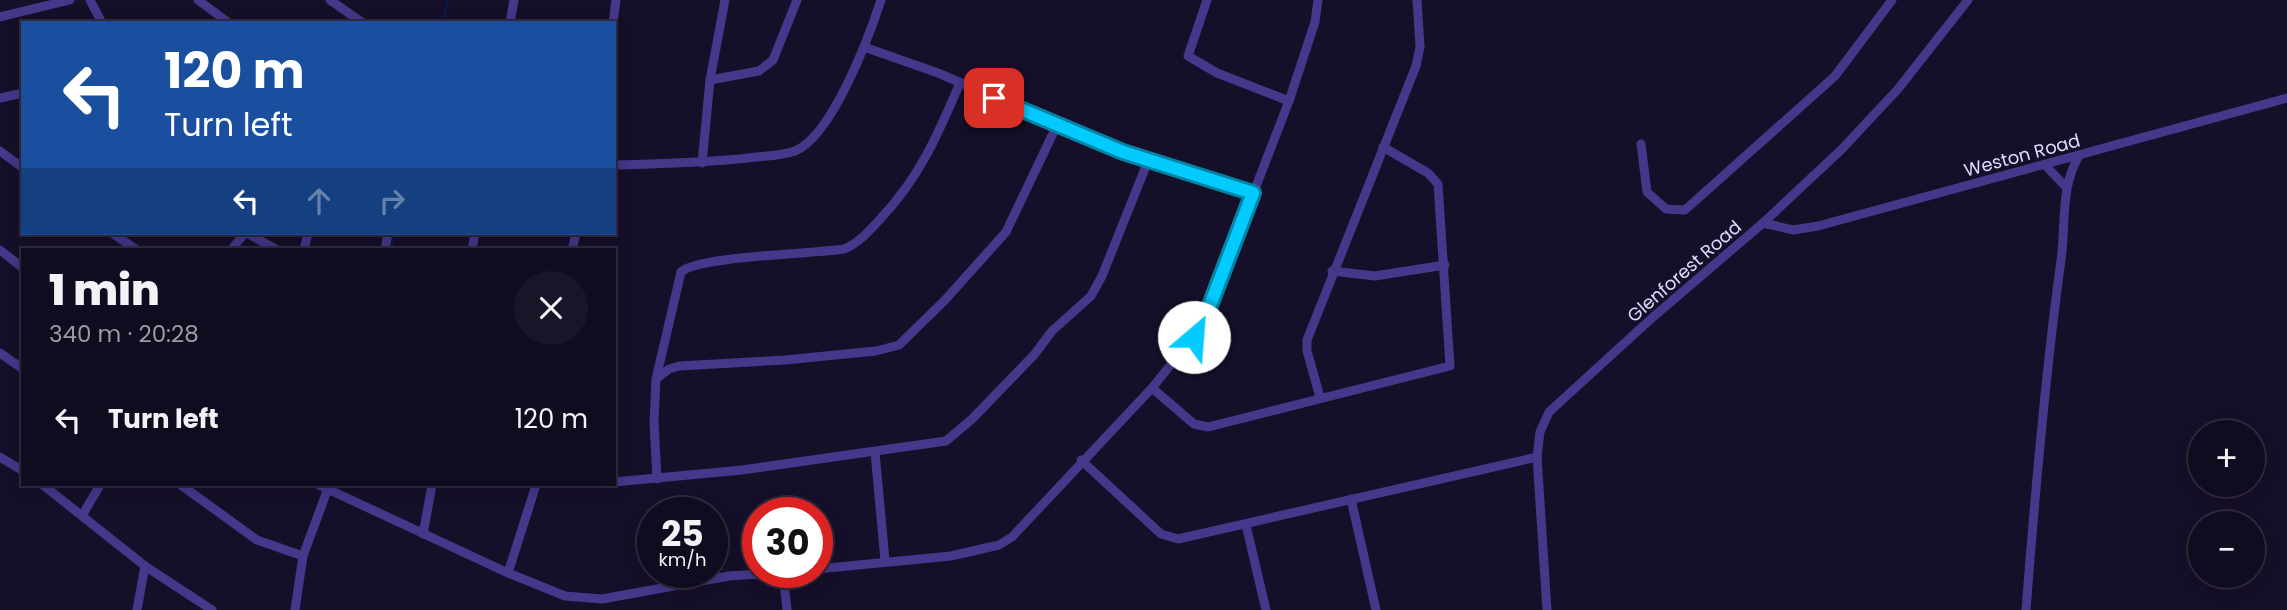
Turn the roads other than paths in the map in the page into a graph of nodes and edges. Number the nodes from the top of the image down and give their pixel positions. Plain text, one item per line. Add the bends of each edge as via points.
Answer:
1 (70, 0) edge
2 (90, 0) edge
3 (330, 0) edge
4 (514, 0) edge
5 (616, 0) edge
6 (725, 0) edge
7 (797, 0) edge
8 (881, 0) edge
9 (1207, 0) edge
10 (1318, 0) edge
11 (1417, 0) edge
12 (1892, 0) edge
13 (1968, 0) edge
14 (201, 1) edge
15 (0, 17) edge
16 (101, 21) edge
17 (226, 21) edge
18 (360, 21) edge
19 (510, 21) edge
20 (612, 21) edge
21 (864, 47) junction
22 (710, 80) junction
23 (960, 83) junction
24 (21, 94) edge
25 (0, 99) edge
26 (2287, 99) edge
27 (1289, 101) junction
28 (1057, 125) junction
29 (1641, 144) dead end
30 (1383, 147) junction
31 (0, 150) edge
32 (2079, 156) junction
33 (1148, 161) junction
34 (702, 163) junction
35 (616, 165) edge
36 (2045, 165) junction
37 (21, 166) edge
38 (2066, 186) junction
39 (1253, 193) junction
40 (1763, 223) junction
41 (115, 235) edge
42 (250, 235) edge
43 (134, 248) edge
44 (273, 248) edge
45 (0, 250) edge
46 (1445, 265) junction
47 (21, 266) edge
48 (1332, 271) junction
49 (0, 353) edge
50 (21, 368) edge
51 (656, 379) junction
52 (1152, 388) junction
53 (1320, 397) junction
54 (875, 452) junction
55 (0, 457) edge
56 (1537, 457) junction
57 (1081, 460) junction
58 (21, 470) edge
59 (657, 479) junction
60 (616, 482) edge
61 (44, 486) edge
62 (99, 486) edge
63 (182, 486) edge
64 (320, 486) edge
65 (432, 486) edge
66 (536, 486) edge
67 (327, 491) junction
68 (1351, 499) junction
69 (83, 514) junction
70 (1246, 525) junction
71 (423, 534) junction
72 (303, 556) junction
73 (885, 561) junction
74 (145, 566) junction
75 (833, 567) edge
76 (508, 573) junction
77 (742, 575) edge
78 (785, 588) edge
79 (137, 610) edge
80 (212, 610) edge
81 (295, 610) edge
82 (787, 610) edge
83 (1266, 610) edge
84 (1376, 610) edge
85 (1547, 610) edge
86 (2026, 610) edge

1 - 15 street
2 - 16 street
3 - 18 street
4 - 19 street
5 - 20 street
6 - 22 street
7 - 22 street via 773,60 759,71
8 - 21 street
9 - 27 street via 1188,56 1217,74
10 - 27 street
11 - 30 street via 1419,57
12 - 29 street via 1835,76 1685,210 1666,209 1647,192
13 - 40 street, Glenforest Road via 1883,106
14 - 17 street
21 - 23 street
21 - 34 street via 827,120 805,144 775,155
22 - 34 street
23 - 28 street
23 - 51 street via 909,187 851,246 685,268 678,276
24 - 25 street
26 - 32 street, Weston Road
27 - 39 street
28 - 33 street
28 - 51 street via 1006,232 899,345 785,360 679,366
30 - 46 street via 1429,173 1438,184
30 - 48 street
31 - 37 street
32 - 36 street, Weston Road
32 - 38 street
33 - 39 street
33 - 54 street via 1102,276 1086,302 946,441
34 - 35 street
36 - 38 street
36 - 40 street, Weston Road via 1804,229
38 - 86 street
39 - 52 street via 1201,324
40 - 56 street, Glenforest Road via 1557,403 1543,422
41 - 43 street
42 - 44 street
45 - 47 street
46 - 48 street via 1375,276
46 - 53 street via 1450,366
48 - 53 street via 1306,345
49 - 50 street
51 - 59 street
52 - 53 street via 1203,427
52 - 57 street
54 - 59 street
54 - 73 street
55 - 58 street
56 - 68 street
56 - 85 street, Glenforest Road
57 - 70 street via 1170,538
57 - 73 street via 1012,537 999,545 951,556
59 - 60 street
61 - 69 street
62 - 69 street
63 - 72 street via 257,540
64 - 67 street
65 - 71 street
66 - 76 street
67 - 71 street
67 - 72 street
68 - 70 street
68 - 84 street
69 - 74 street
70 - 83 street
71 - 76 street
72 - 81 street
73 - 75 street
74 - 79 street
74 - 80 street
76 - 77 street via 581,599
78 - 82 street

